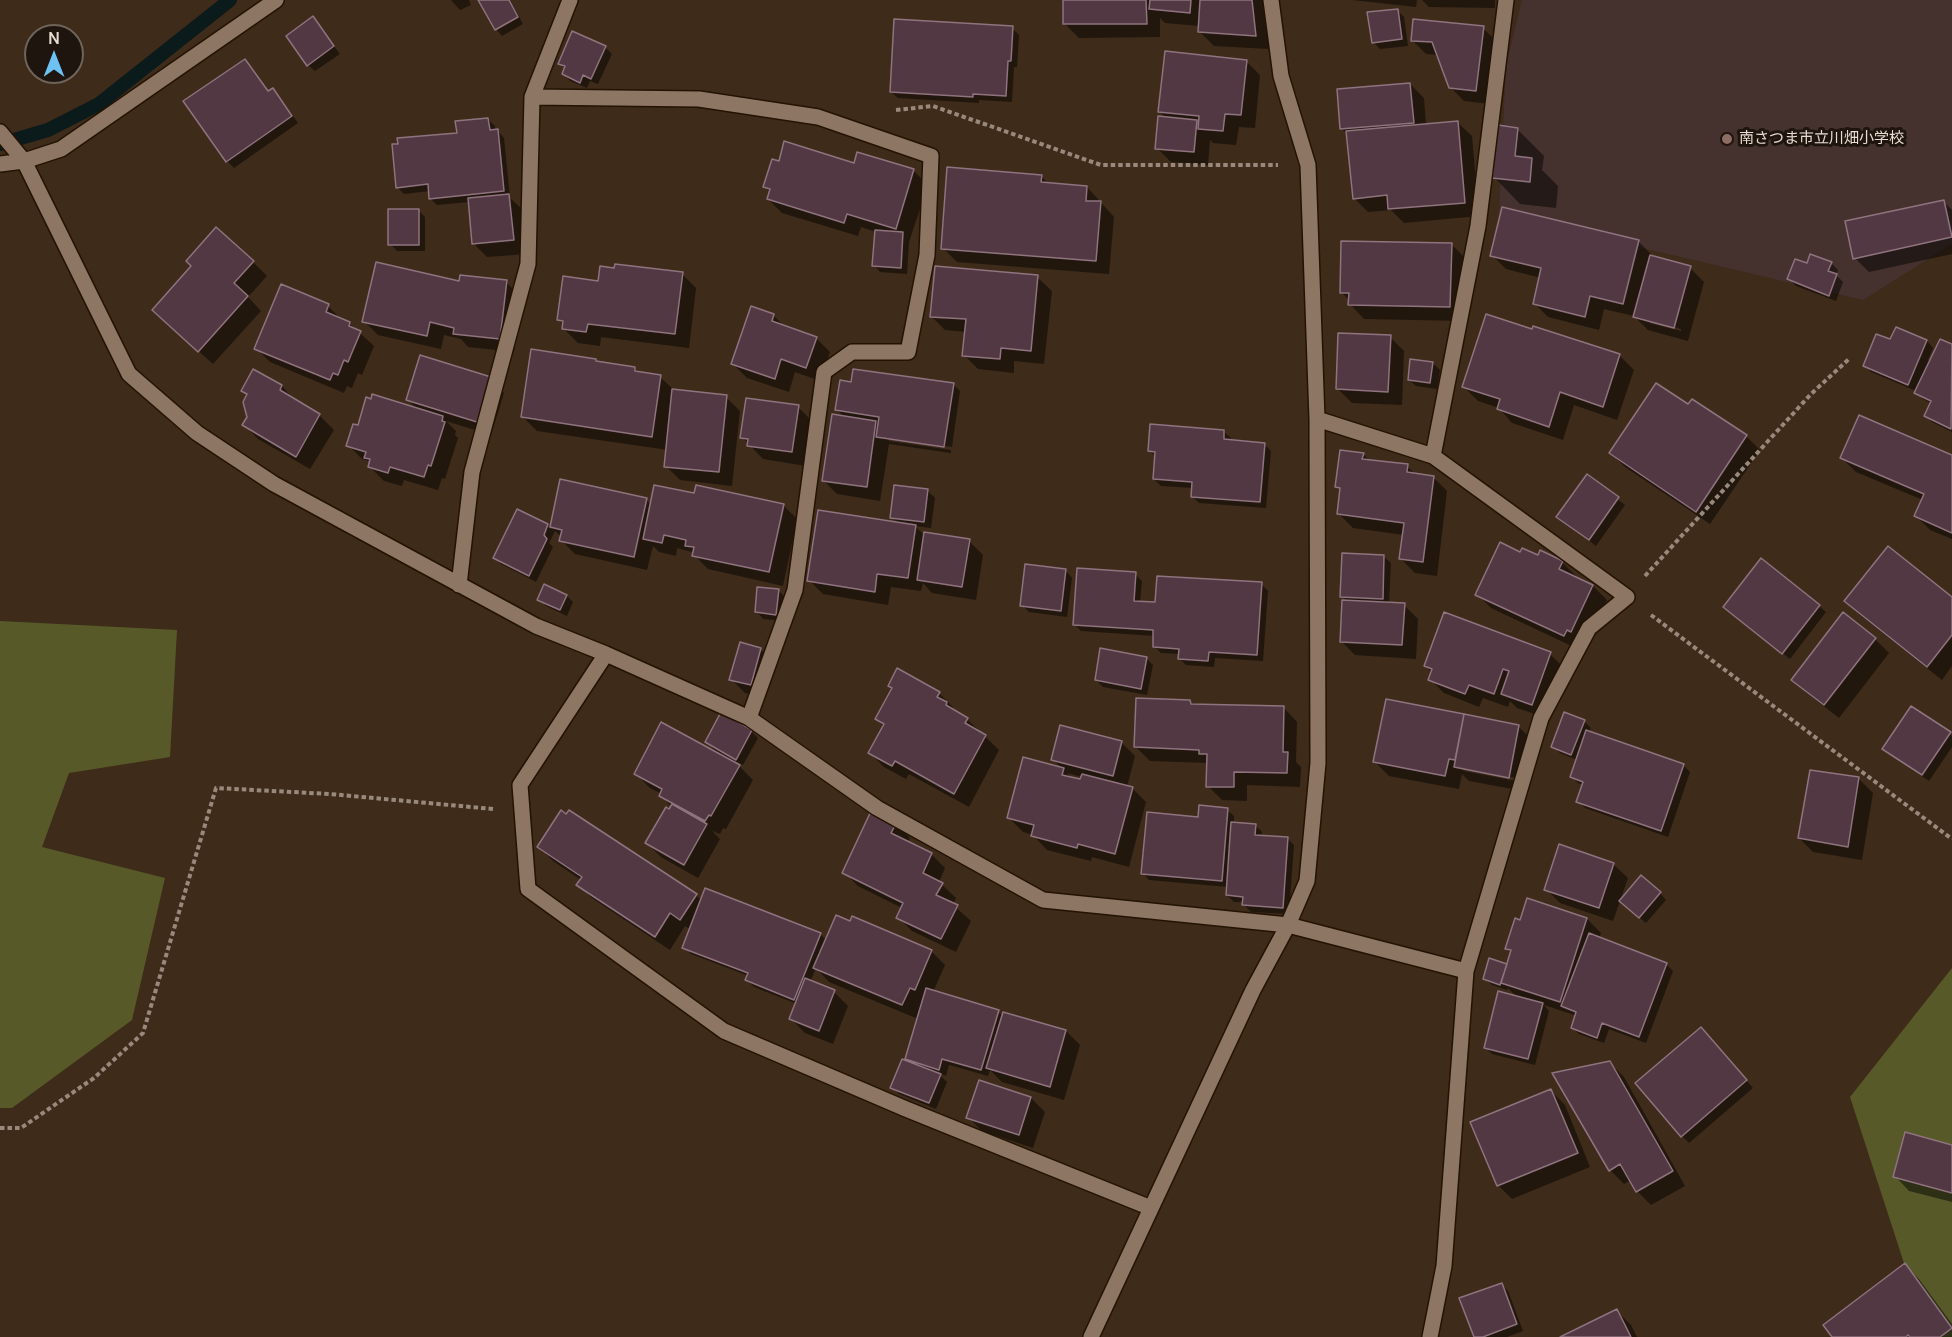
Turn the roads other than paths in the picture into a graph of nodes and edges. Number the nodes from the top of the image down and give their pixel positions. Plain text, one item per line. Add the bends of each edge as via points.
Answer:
1 (276, 0) edge
2 (570, 0) edge
3 (1271, 0) edge
4 (1506, 0) edge
5 (532, 97) junction
6 (0, 132) edge
7 (24, 161) junction
8 (0, 165) edge
9 (1317, 419) junction
10 (1434, 456) junction
11 (459, 585) junction
12 (606, 654) junction
13 (749, 718) junction
14 (1288, 925) junction
15 (1466, 971) junction
16 (1151, 1208) junction
17 (1091, 1337) edge
18 (1430, 1337) edge

1 - 7 street via 61,149
2 - 5 street
3 - 9 street via 1281,76 1308,165
4 - 10 street via 1478,226
5 - 11 street via 528,264 472,472
5 - 13 street via 721,102 818,117 931,156 927,255 908,352 852,352 824,372 795,590
6 - 7 street
7 - 8 street
7 - 11 street via 129,374 197,433 274,484
9 - 10 street
9 - 14 street via 1318,763 1307,881
10 - 15 street via 1627,597 1588,628 1541,718
11 - 12 street via 536,626
12 - 13 street
12 - 16 street via 520,785 528,889 724,1031
13 - 14 street via 877,808 1043,900
14 - 15 street
14 - 16 street via 1253,990
15 - 18 street via 1444,1266
16 - 17 street

